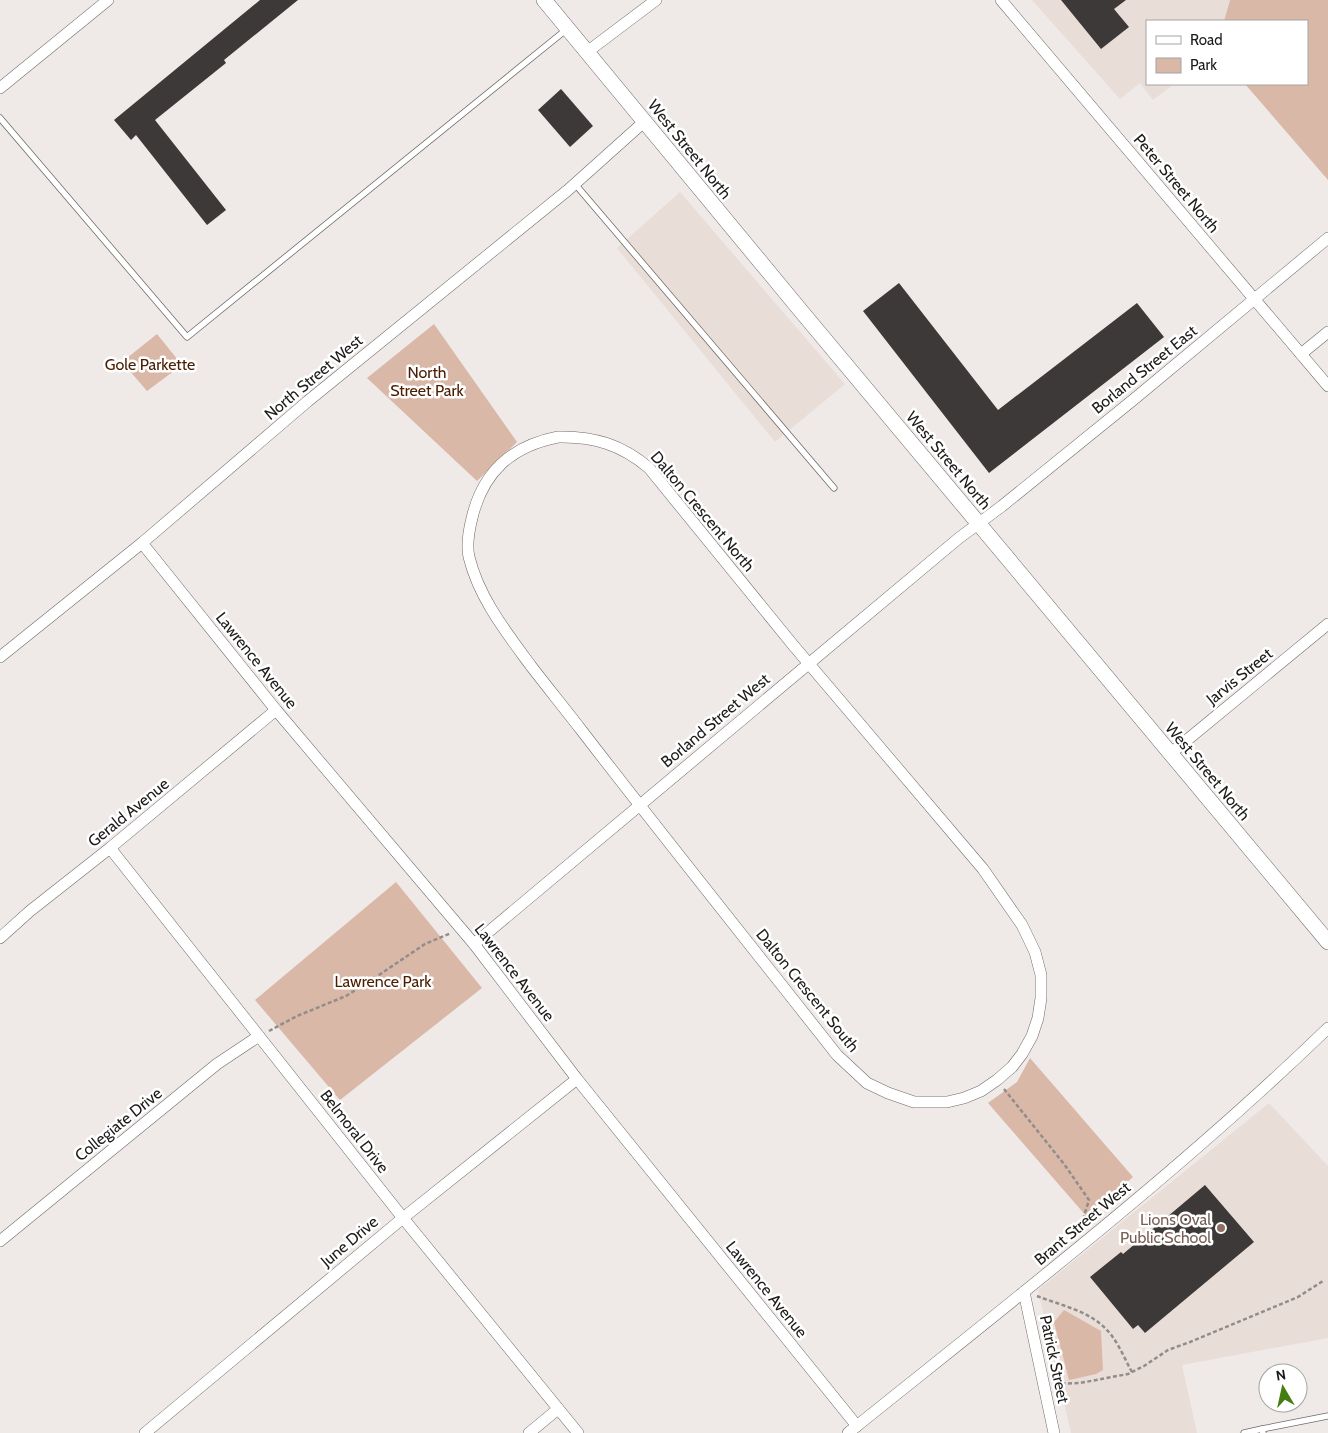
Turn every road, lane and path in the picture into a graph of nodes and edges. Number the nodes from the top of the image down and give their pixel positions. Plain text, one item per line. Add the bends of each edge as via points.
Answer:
1 (108, 0) edge
2 (544, 0) edge
3 (656, 0) edge
4 (1001, 0) edge
5 (567, 29) junction
6 (588, 52) junction
7 (0, 88) edge
8 (0, 118) edge
9 (644, 121) junction
10 (574, 184) junction
11 (1328, 238) edge
12 (1254, 299) junction
13 (1328, 332) edge
14 (1301, 354) junction
15 (1328, 386) edge
16 (834, 488) dead end
17 (979, 523) junction
18 (142, 543) junction
19 (1328, 624) edge
20 (0, 657) edge
21 (809, 663) junction
22 (276, 710) junction
23 (1170, 754) junction
24 (639, 805) junction
25 (110, 848) junction
26 (461, 929) junction
27 (0, 938) edge
28 (1328, 942) edge
29 (474, 944) junction
30 (1328, 1028) edge
31 (259, 1036) junction
32 (577, 1079) junction
33 (997, 1080) junction
34 (403, 1218) junction
35 (1096, 1231) junction
36 (0, 1241) edge
37 (1323, 1281) dead end
38 (1024, 1292) junction
39 (1132, 1372) junction
40 (1044, 1384) junction
41 (558, 1409) junction
42 (1328, 1416) edge
43 (852, 1430) edge
44 (1263, 1431) edge
45 (146, 1433) edge
46 (529, 1433) edge
47 (578, 1433) edge
48 (1054, 1433) edge
49 (1244, 1433) edge

1 - 7 street
2 - 5 main road, West Street North
3 - 6 street
4 - 12 street, Peter Street North
5 - 6 main road, West Street North
5 - 8 lane via 187,337
6 - 9 main road, West Street North
9 - 10 street, North Street West
9 - 17 main road, West Street North
10 - 16 lane
10 - 18 street, North Street West via 308,401
11 - 12 street, Borland Street East
12 - 14 street, Peter Street North
12 - 17 street, Borland Street East
13 - 14 street
14 - 15 street, Peter Street North
17 - 21 street, Borland Street West
17 - 23 main road, West Street North
18 - 20 street, North Street West
18 - 22 street, Lawrence Avenue
19 - 23 street, Jarvis Street
21 - 24 street, Borland Street West
21 - 24 street, Dalton Crescent North via 666,488 636,457 597,440 565,437 541,440 507,458 492,472 473,511 468,554 474,576 509,637
21 - 33 street, Dalton Crescent South via 983,869 1029,938 1041,975 1038,1018 1022,1054
22 - 25 street, Gerald Avenue
22 - 26 street, Lawrence Avenue
23 - 28 main road, West Street North
24 - 29 street, Borland Street West
24 - 33 street, Dalton Crescent South via 837,1055 867,1083 914,1102 947,1102 981,1091
25 - 27 street, Gerald Avenue
25 - 31 street, Belmoral Drive
26 - 29 street, Lawrence Avenue
26 - 31 path via 425,944 346,996
29 - 32 street, Lawrence Avenue
30 - 35 street, Brant Street West via 1199,1146
31 - 34 street, Belmoral Drive
31 - 36 street, Collegiate Drive via 217,1064
32 - 34 street, June Drive
32 - 43 street, Lawrence Avenue
33 - 35 path via 1084,1193 1088,1200 1084,1216
34 - 41 street, Belmoral Drive
34 - 45 street, June Drive
35 - 38 street, Brant Street West
37 - 39 path via 1298,1297 1168,1350
38 - 39 path via 1097,1321 1115,1340
38 - 40 street, Patrick Street
38 - 43 street, Brant Street West
39 - 40 path via 1080,1384
40 - 48 street, Patrick Street
41 - 46 street
41 - 47 street, Belmoral Drive
42 - 44 lane
44 - 49 lane

